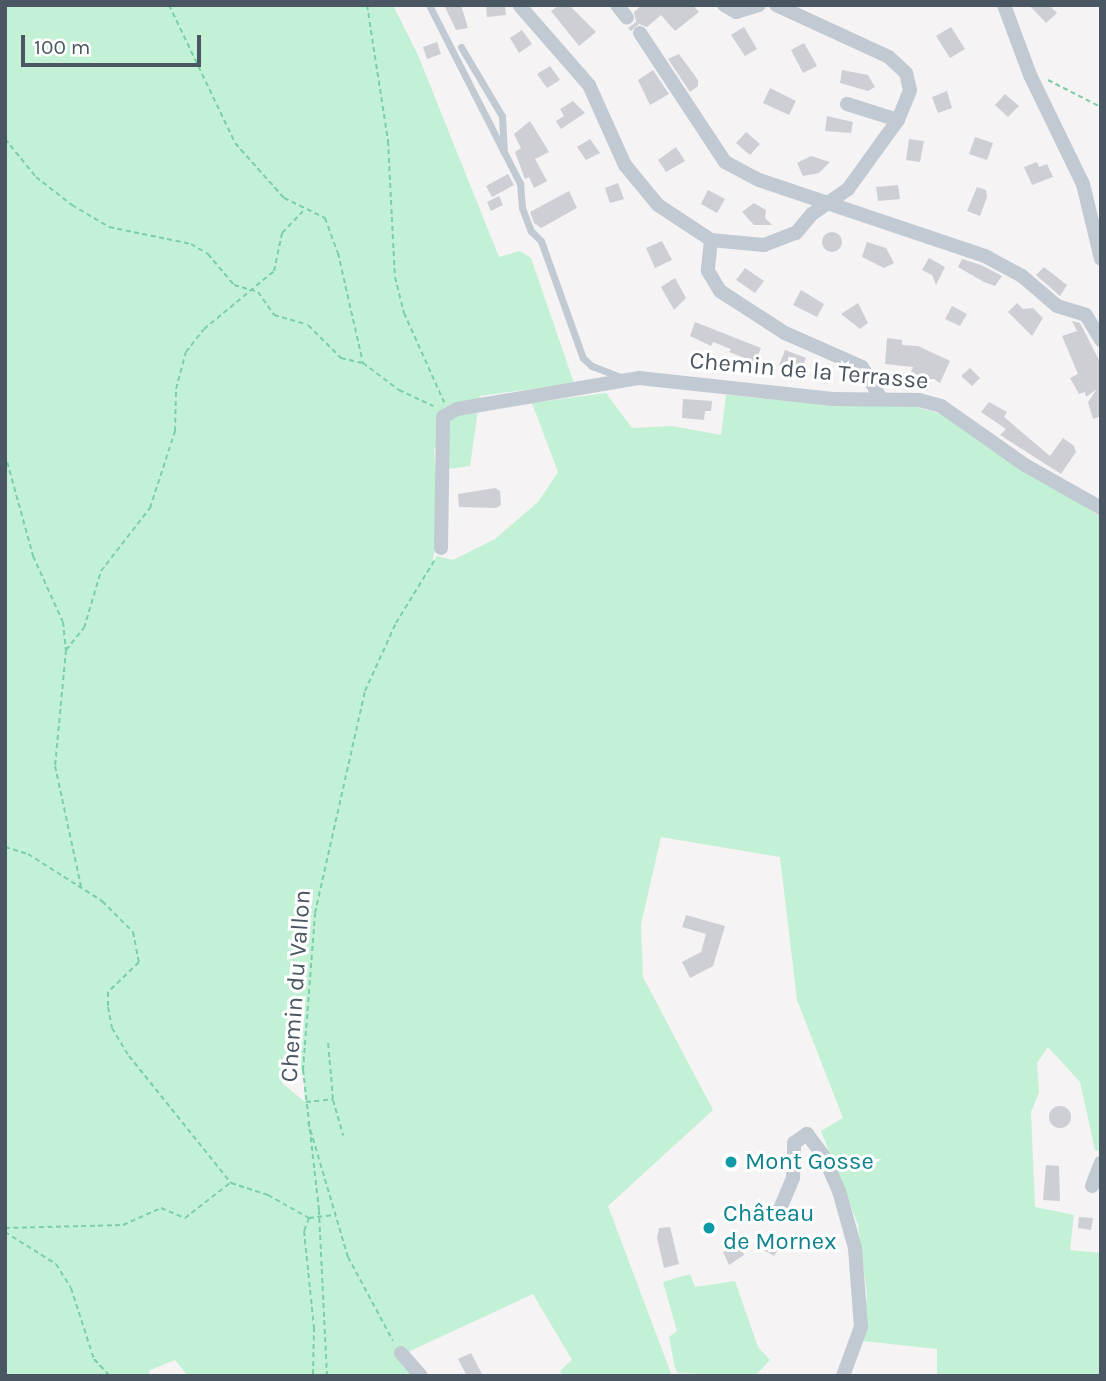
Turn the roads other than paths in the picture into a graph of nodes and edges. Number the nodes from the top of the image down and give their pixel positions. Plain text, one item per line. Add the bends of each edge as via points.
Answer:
1 (429, 5) edge
2 (617, 5) edge
3 (724, 5) edge
4 (758, 5) edge
5 (776, 5) edge
6 (1004, 5) edge
7 (520, 6) edge
8 (627, 18) dead end
9 (640, 33) dead end
10 (461, 47) dead end
11 (847, 104) dead end
12 (898, 120) junction
13 (503, 152) junction
14 (830, 203) junction
15 (711, 240) junction
16 (1101, 259) edge
17 (1101, 340) edge
18 (628, 380) junction
19 (880, 397) junction
20 (1101, 508) edge
21 (441, 548) road end
22 (1101, 1163) edge
23 (1092, 1186) dead end
24 (777, 1216) dead end
25 (401, 1353) road end
26 (421, 1376) edge
27 (843, 1376) edge

1 - 13 lane
2 - 8 street
3 - 4 street via 736,12
5 - 12 street via 897,64 910,90
6 - 16 street via 1030,75 1083,184
7 - 15 street via 589,85 625,165 650,196 687,228
9 - 14 street via 725,162
10 - 13 lane via 502,117
11 - 12 street
12 - 14 street via 853,183
13 - 18 lane via 520,184 522,208 531,231 541,241 583,358
14 - 15 street via 796,233 775,244
14 - 17 street via 964,248 1015,271 1057,306 1082,313
15 - 19 street via 708,271 720,290 785,333 862,367
18 - 19 street, Chemin de la Terrasse via 833,399
18 - 21 street, Chemin de la Terrasse via 449,413 440,423
19 - 20 street, Chemin de la Terrasse via 942,406 1025,465
22 - 23 street
24 - 27 street via 793,1178 794,1143 807,1134 823,1155 839,1191 855,1248 861,1326
25 - 26 street

